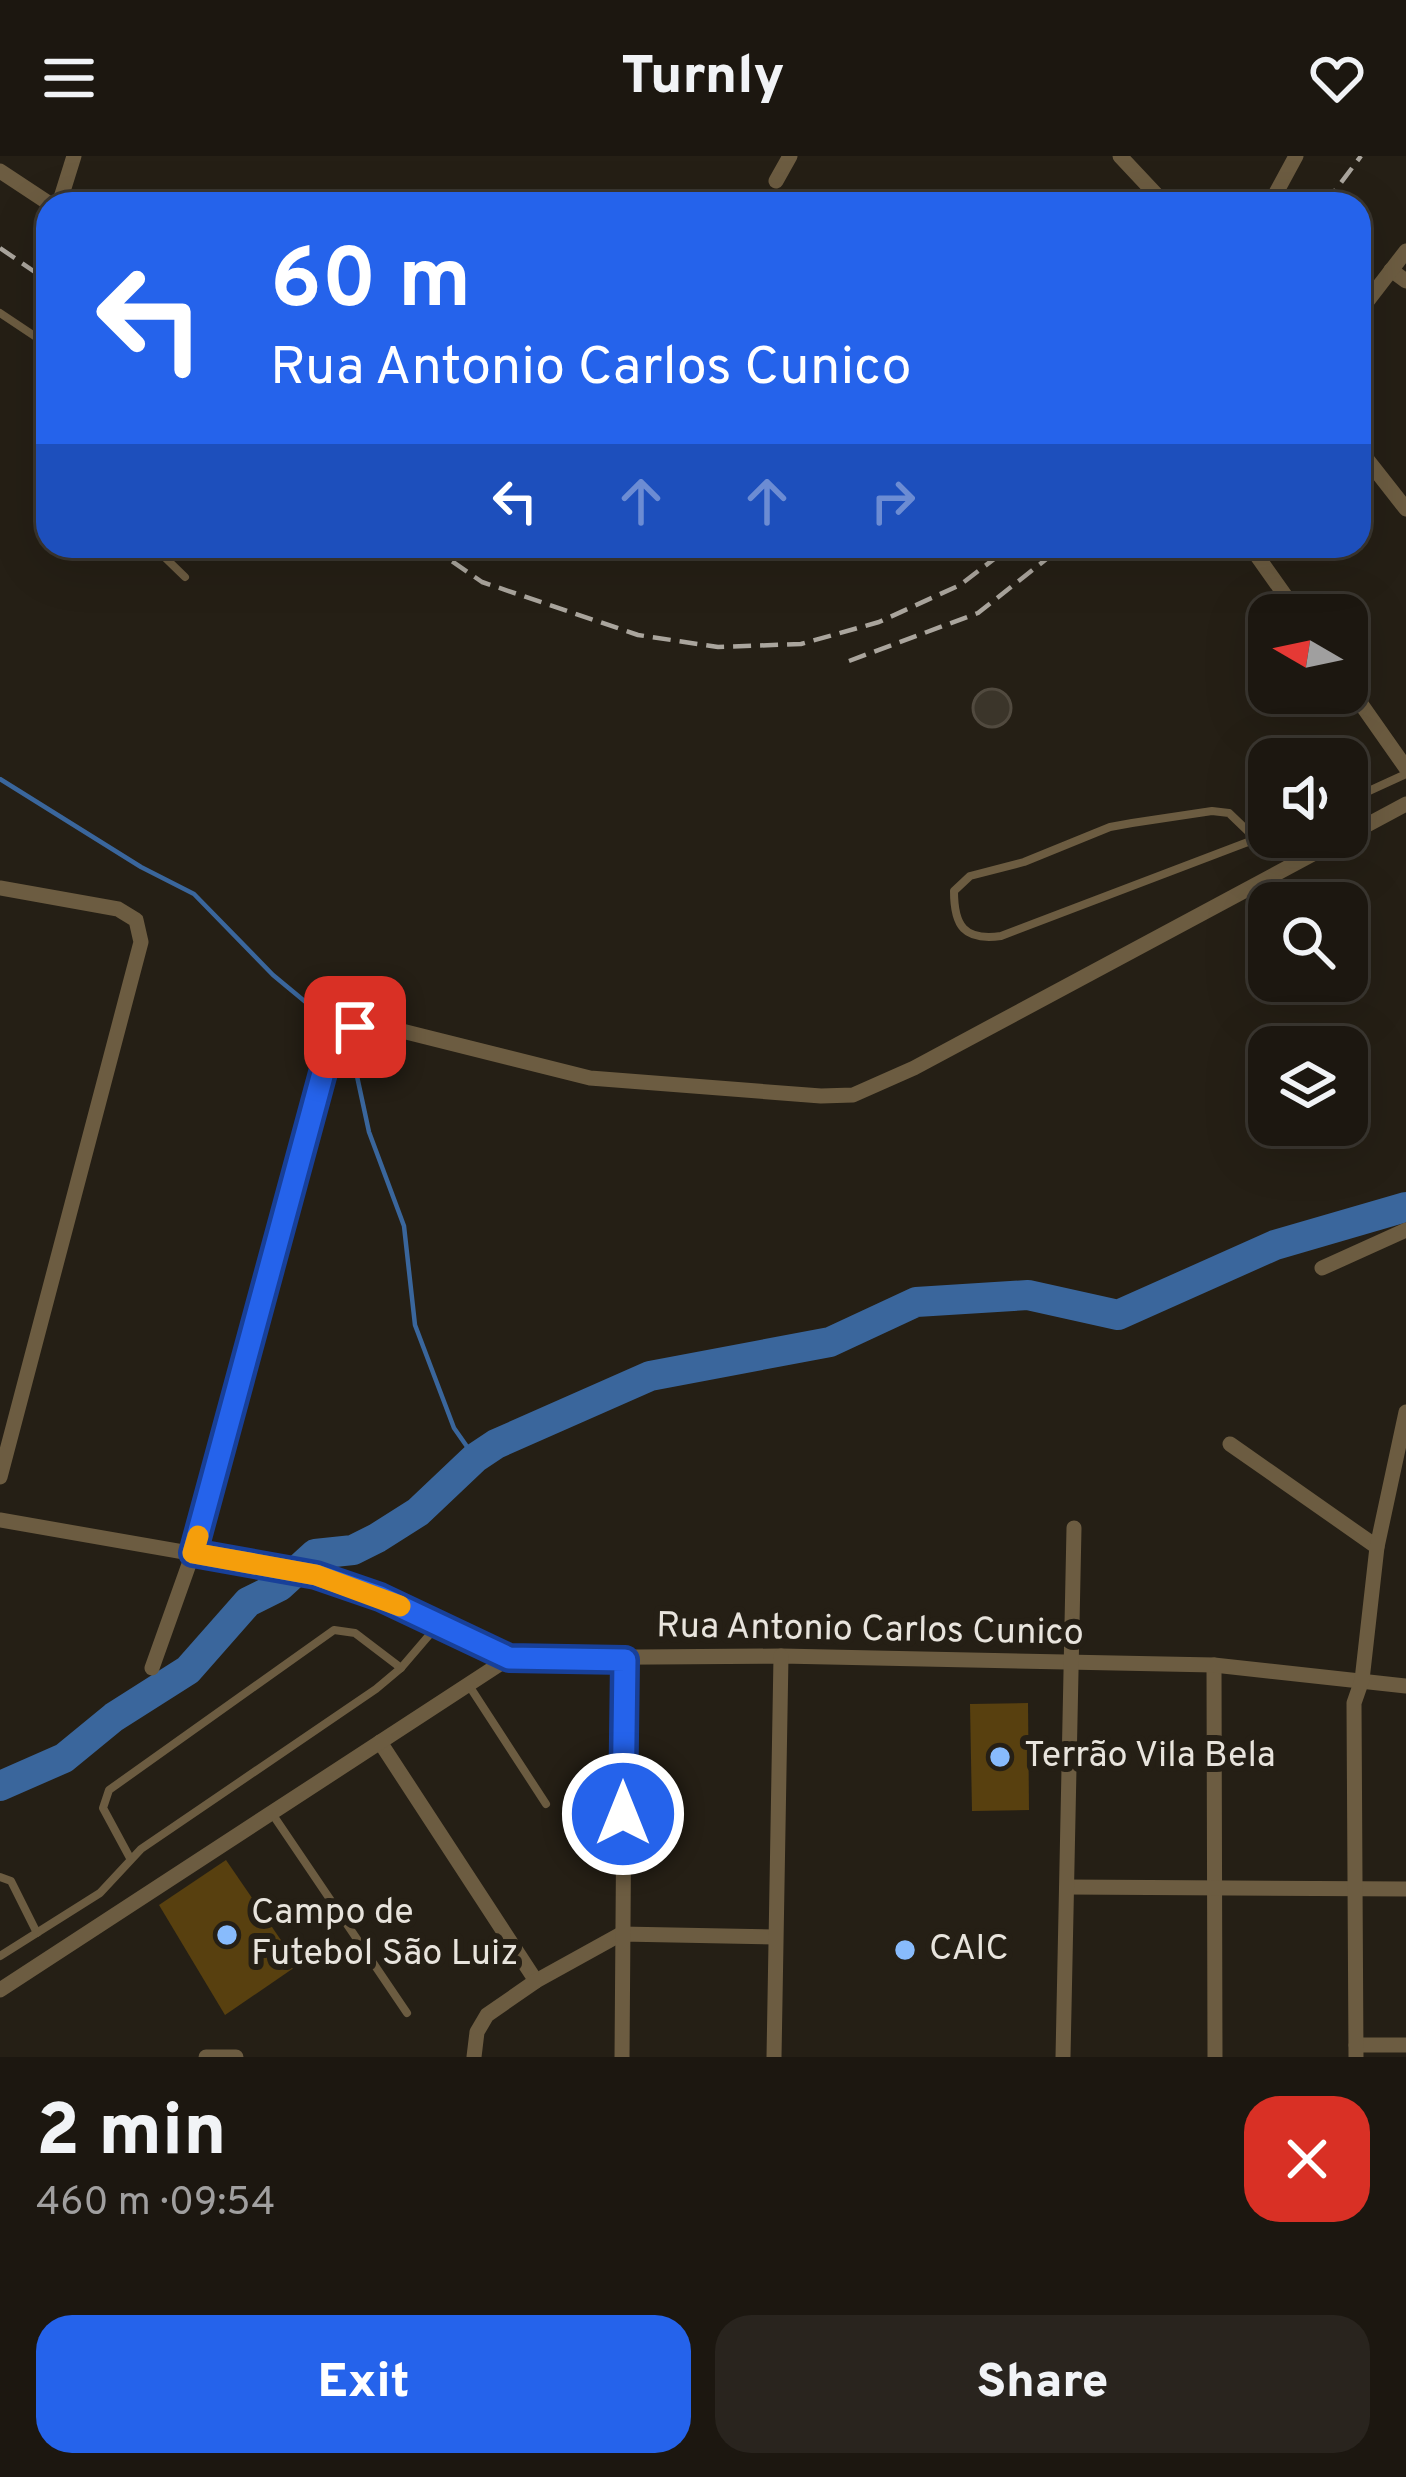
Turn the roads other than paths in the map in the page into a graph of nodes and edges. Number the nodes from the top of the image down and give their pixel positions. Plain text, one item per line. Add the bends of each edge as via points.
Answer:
1 (74, 156) edge
2 (790, 156) edge
3 (1120, 156) edge
4 (1296, 156) edge
5 (0, 171) edge
6 (776, 181) dead end
7 (59, 192) edge
8 (1154, 192) edge
9 (1276, 192) edge
10 (36, 193) edge
11 (1406, 251) edge
12 (1391, 270) junction
13 (1406, 281) edge
14 (1371, 296) edge
15 (0, 314) edge
16 (36, 337) edge
17 (1371, 463) edge
18 (1406, 508) edge
19 (165, 558) edge
20 (1259, 558) edge
21 (185, 577) dead end
22 (1284, 594) edge
23 (1367, 714) edge
24 (1406, 771) edge
25 (1368, 790) edge
26 (1406, 804) edge
27 (1256, 838) joint
28 (0, 888) edge
29 (1406, 1230) edge
30 (1322, 1268) dead end
31 (1405, 1421) edge
32 (1230, 1444) dead end
33 (0, 1477) edge
34 (0, 1520) edge
35 (1074, 1528) dead end
36 (1378, 1547) junction
37 (193, 1553) junction
38 (440, 1623) junction
39 (781, 1655) junction
40 (509, 1658) junction
41 (625, 1660) junction
42 (1070, 1663) junction
43 (1214, 1666) junction
44 (401, 1667) junction
45 (152, 1668) dead end
46 (1362, 1680) junction
47 (467, 1682) junction
48 (1406, 1686) edge
49 (380, 1742) junction
50 (545, 1804) dead end
51 (270, 1810) junction
52 (130, 1858) junction
53 (0, 1877) edge
54 (1067, 1887) junction
55 (1214, 1888) junction
56 (1357, 1889) junction
57 (1406, 1889) edge
58 (37, 1933) junction
59 (621, 1934) junction
60 (775, 1937) junction
61 (0, 1955) edge
62 (536, 1981) junction
63 (0, 1990) edge
64 (407, 2013) dead end
65 (1406, 2045) edge
66 (1356, 2051) edge
67 (206, 2057) edge
68 (236, 2057) edge
69 (474, 2057) edge
70 (622, 2057) edge
71 (774, 2057) edge
72 (1063, 2057) edge
73 (1215, 2057) edge

1 - 7 street
2 - 6 street
3 - 8 street
4 - 9 street
5 - 10 street
11 - 12 street
12 - 13 street
12 - 14 street
15 - 16 lane
17 - 18 street
19 - 21 lane
20 - 22 street
23 - 24 street
24 - 25 lane
26 - 37 street via 853,1094 590,1078 382,1026 348,1031 324,1069
27 - 27 lane via 1001,936 966,932 954,915 954,891 970,876 1111,827 1229,813
28 - 33 street via 118,909 136,920 141,942
29 - 30 street
31 - 36 street
32 - 36 street
34 - 37 street
35 - 42 street
36 - 46 street
37 - 38 street via 316,1575
37 - 45 street
38 - 40 street
38 - 44 lane
39 - 41 street, Rua Antonio Carlos Cunico
39 - 42 street, Rua Antonio Carlos Cunico
39 - 60 street
40 - 41 street, Rua Antonio Carlos Cunico
40 - 47 street
41 - 59 street
42 - 43 street, Rua Antonio Carlos Cunico
42 - 54 street
43 - 46 street, Rua Antonio Carlos Cunico
43 - 55 street
44 - 52 lane
44 - 52 lane via 346,1629 315,1643 109,1790 104,1808
46 - 48 street, Rua Antonio Carlos Cunico
46 - 56 street via 1354,1703
47 - 49 street
47 - 50 lane
49 - 51 street
49 - 62 street
51 - 63 street
51 - 64 lane
52 - 58 lane via 100,1893
53 - 58 lane via 11,1881
54 - 55 street
54 - 72 street
55 - 56 street
55 - 73 street
56 - 57 street
56 - 66 street
58 - 61 lane
59 - 60 street
59 - 62 street
59 - 70 street
60 - 71 street
62 - 69 street via 487,2015
65 - 66 street
67 - 68 street

